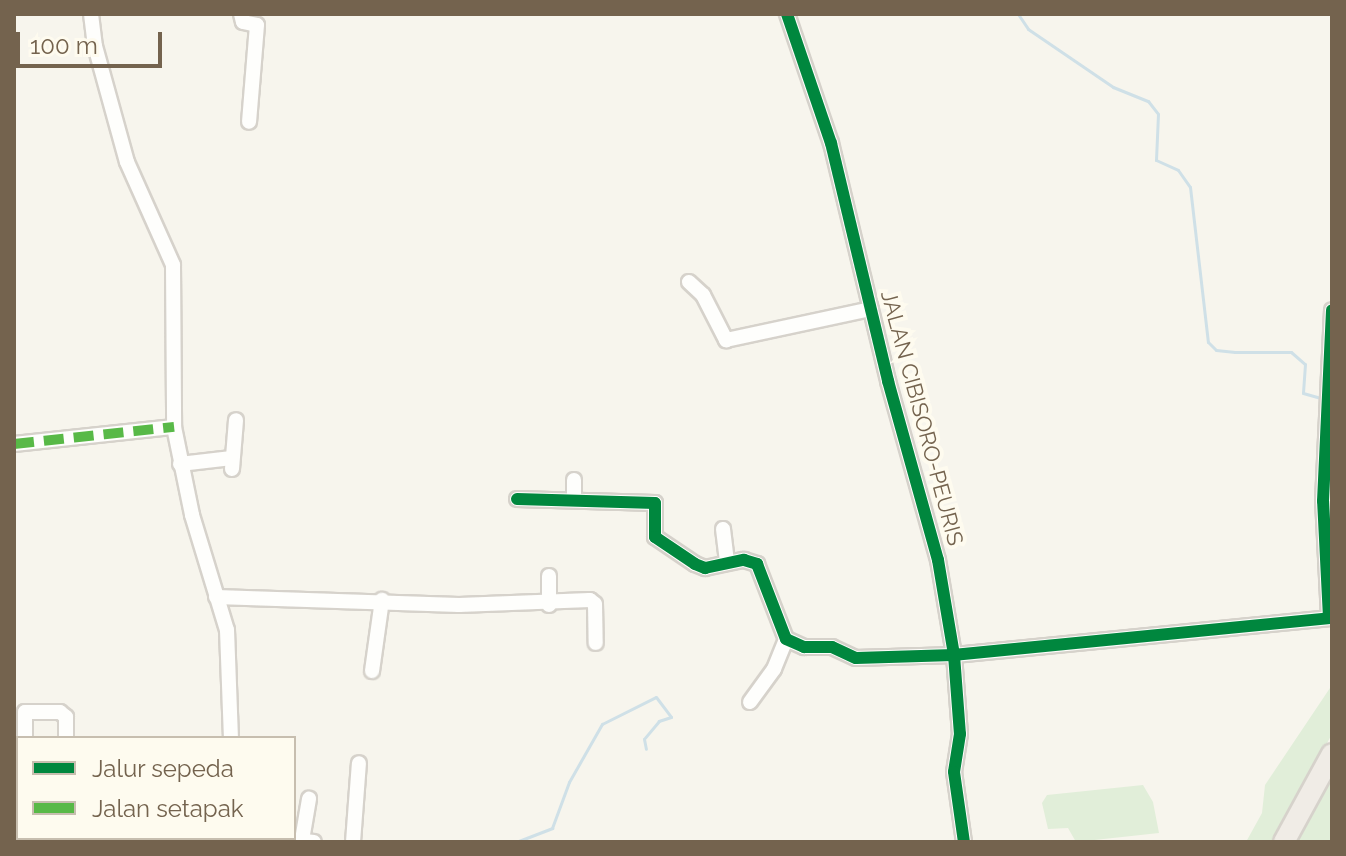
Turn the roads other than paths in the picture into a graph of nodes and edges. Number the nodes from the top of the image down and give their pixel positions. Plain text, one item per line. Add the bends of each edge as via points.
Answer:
1 (91, 14) edge
2 (241, 14) edge
3 (787, 14) edge
4 (249, 122) dead end
5 (689, 282) dead end
6 (871, 309) junction
7 (1332, 310) edge
8 (1329, 357) edge
9 (236, 420) dead end
10 (174, 427) junction
11 (14, 444) edge
12 (180, 464) junction
13 (574, 480) dead end
14 (517, 499) dead end
15 (574, 500) junction
16 (723, 529) dead end
17 (727, 561) junction
18 (549, 576) dead end
19 (463, 587) dead end
20 (216, 597) junction
21 (382, 600) junction
22 (459, 605) junction
23 (549, 605) junction
24 (786, 639) junction
25 (596, 643) dead end
26 (954, 655) junction
27 (372, 671) dead end
28 (750, 702) dead end
29 (25, 736) edge
30 (66, 736) edge
31 (231, 736) edge
32 (1332, 754) edge
33 (359, 763) dead end
34 (309, 799) dead end
35 (308, 841) edge
36 (353, 842) edge
37 (964, 842) edge
38 (1284, 842) edge

1 - 10 street via 127,162 173,265
2 - 4 street via 243,22 257,25
3 - 6 street, JALAN CIBISORO-PEURIS via 831,143
5 - 6 street via 703,295 726,340
6 - 26 street, JALAN CIBISORO-PEURIS via 930,521
7 - 8 street
8 - 26 street via 1329,618
9 - 12 street via 232,463
10 - 11 street
10 - 12 street
12 - 20 street
13 - 15 street
14 - 15 street
15 - 17 street via 655,503 655,537 699,566
16 - 17 street
17 - 24 street via 750,562
18 - 23 street
19 - 22 street
20 - 21 street
20 - 31 street via 231,654
21 - 22 street
21 - 27 street
22 - 23 street
23 - 25 street via 594,602
24 - 26 street via 804,647 832,647 856,658
24 - 28 street via 774,669
26 - 37 street, JALAN CIBISORO-PEURIS via 960,734 954,772
29 - 30 street via 25,712 60,712 66,717
32 - 38 highway
33 - 36 street
34 - 35 street

